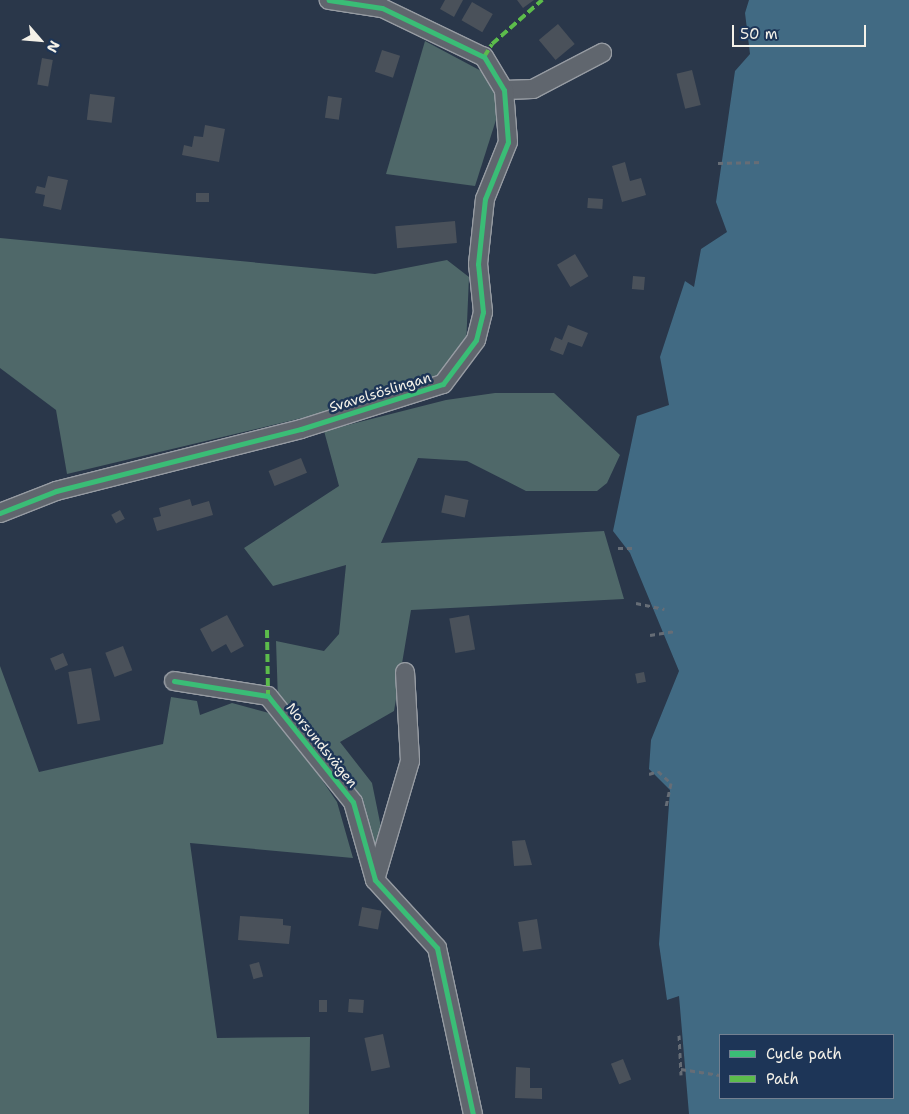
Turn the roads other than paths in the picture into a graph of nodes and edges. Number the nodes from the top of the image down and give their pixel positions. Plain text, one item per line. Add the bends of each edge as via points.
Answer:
1 (329, 0) edge
2 (602, 52) dead end
3 (504, 90) junction
4 (0, 513) edge
5 (405, 672) dead end
6 (174, 681) dead end
7 (375, 880) junction
8 (473, 1114) edge

1 - 3 street, Svavelsöslingan via 382,8 484,57
2 - 3 street via 533,89
3 - 4 street, Svavelsöslingan via 508,142 485,199 478,264 482,312 476,340 442,384 301,429 56,492
5 - 7 street via 410,761
6 - 7 street, Norsundsvägen via 268,696 353,802
7 - 8 street, Norsundsvägen via 437,948

